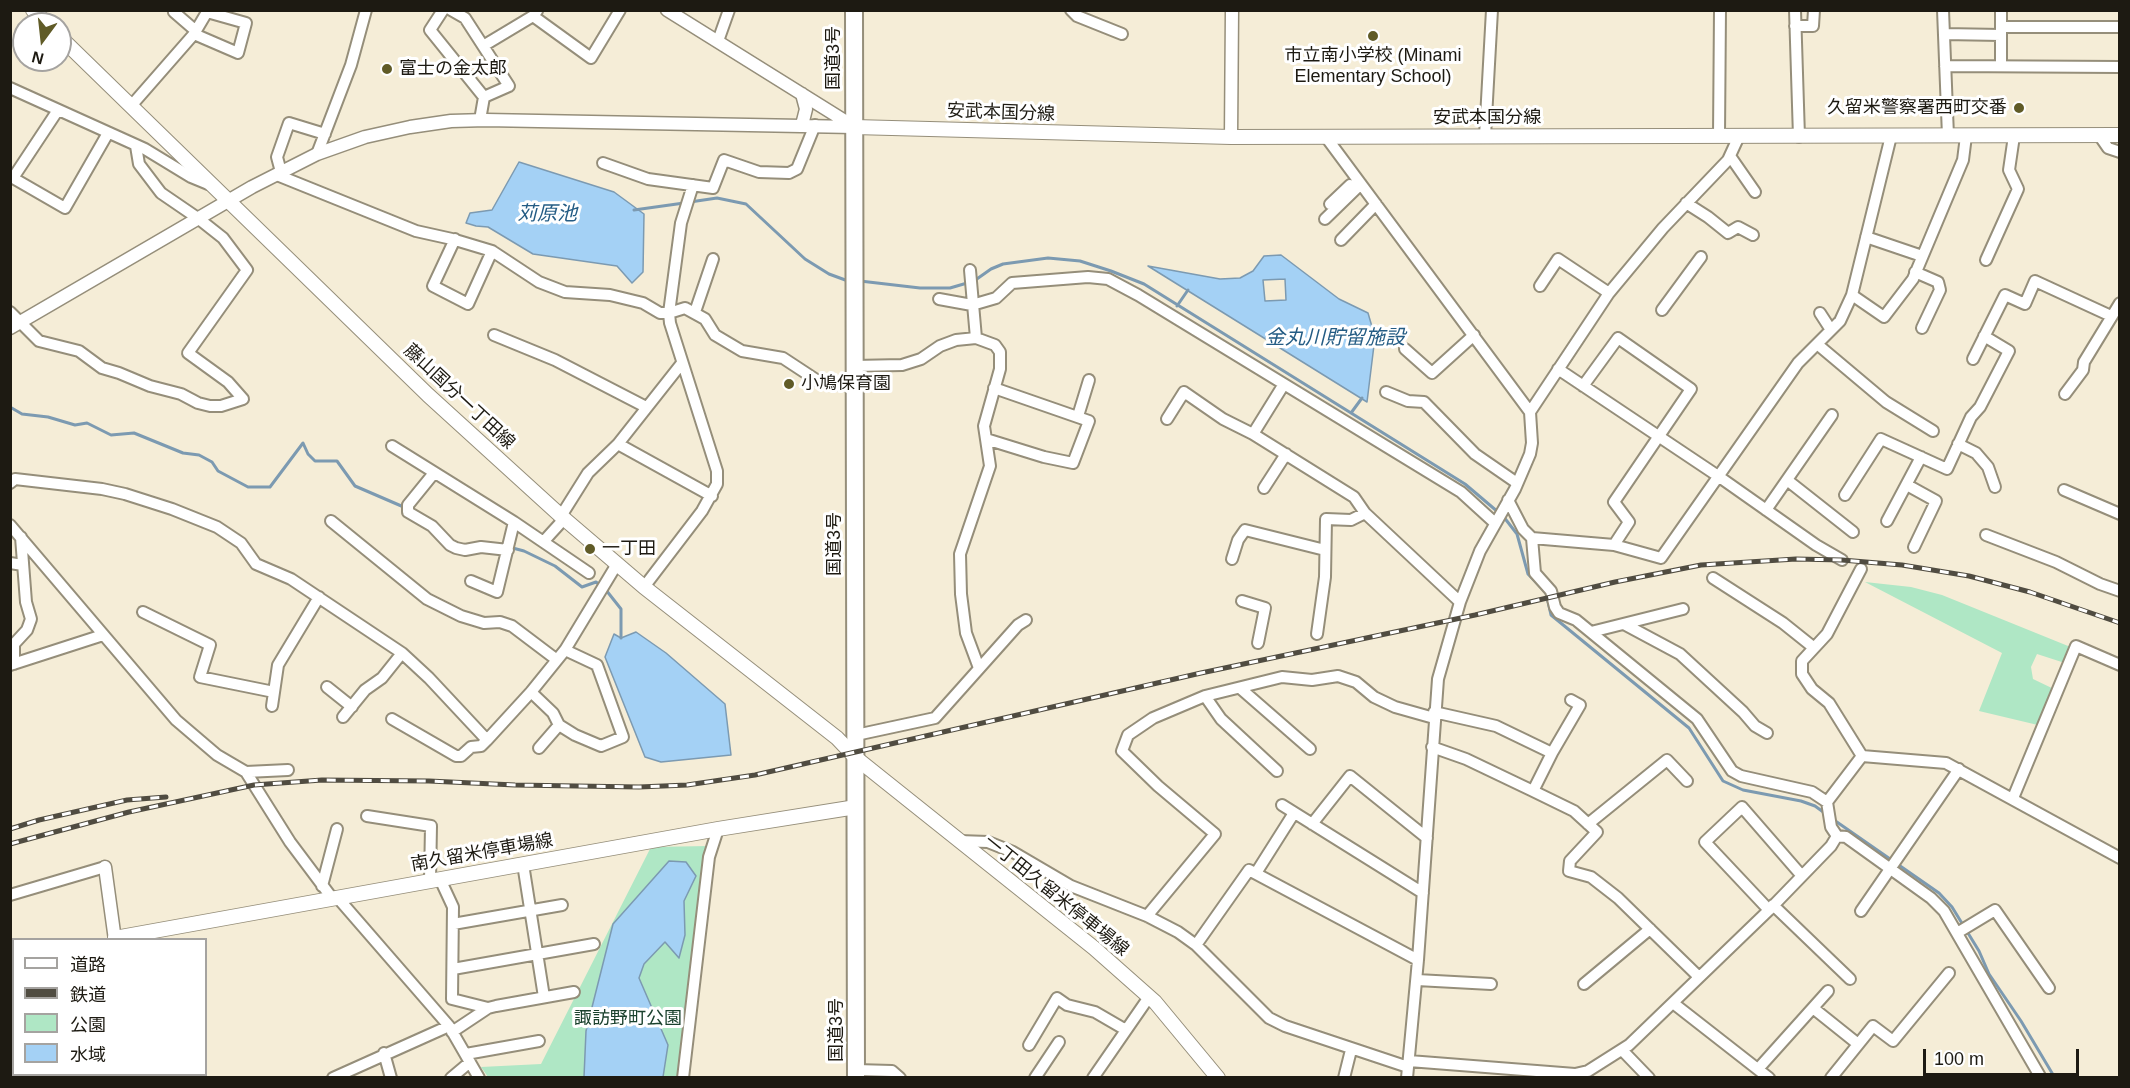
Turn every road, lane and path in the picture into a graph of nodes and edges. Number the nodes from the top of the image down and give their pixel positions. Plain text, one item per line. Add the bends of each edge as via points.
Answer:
1 (175, 10) edge
2 (366, 10) edge
3 (443, 10) edge
4 (451, 10) edge
5 (620, 10) edge
6 (667, 10) edge
7 (729, 10) edge
8 (854, 10) edge
9 (1071, 10) edge
10 (1222, 10) edge
11 (1492, 10) edge
12 (1720, 10) edge
13 (1795, 10) edge
14 (1814, 10) edge
15 (1943, 10) edge
16 (2001, 10) edge
17 (535, 13) edge
18 (1232, 16) edge
19 (1795, 26) junction
20 (2120, 27) edge
21 (2001, 31) junction
22 (195, 32) junction
23 (1122, 34) dead end
24 (1944, 34) junction
25 (718, 41) junction
26 (483, 46) junction
27 (72, 49) edge
28 (1945, 66) junction
29 (2001, 66) junction
30 (2120, 67) edge
31 (10, 88) edge
32 (802, 94) junction
33 (484, 97) junction
34 (131, 106) junction
35 (58, 110) junction
36 (480, 120) junction
37 (802, 125) junction
38 (816, 125) junction
39 (854, 127) junction
40 (108, 133) junction
41 (325, 134) junction
42 (1719, 135) junction
43 (1948, 135) junction
44 (2098, 135) junction
45 (2120, 135) edge
46 (1485, 136) junction
47 (1738, 136) junction
48 (1891, 136) junction
49 (1966, 136) junction
50 (2014, 136) junction
51 (1231, 137) junction
52 (1326, 137) junction
53 (1799, 137) junction
54 (136, 146) junction
55 (2120, 152) edge
56 (317, 154) junction
57 (1730, 156) junction
58 (603, 163) dead end
59 (279, 173) junction
60 (1359, 181) junction
61 (693, 185) junction
62 (213, 186) junction
63 (1755, 192) dead end
64 (229, 201) junction
65 (1330, 204) dead end
66 (1376, 204) junction
67 (1686, 204) junction
68 (199, 219) junction
69 (1325, 219) dead end
70 (1753, 235) dead end
71 (1866, 237) junction
72 (455, 239) junction
73 (1341, 240) dead end
74 (492, 251) junction
75 (1922, 256) junction
76 (1701, 257) dead end
77 (712, 259) dead end
78 (1986, 260) dead end
79 (970, 270) dead end
80 (1916, 272) junction
81 (1540, 286) dead end
82 (1609, 293) junction
83 (1852, 295) junction
84 (939, 299) dead end
85 (2120, 303) edge
86 (972, 305) junction
87 (1662, 310) dead end
88 (10, 312) edge
89 (695, 312) junction
90 (669, 313) junction
91 (1820, 313) dead end
92 (2111, 316) junction
93 (15, 325) edge
94 (1922, 328) dead end
95 (1831, 330) junction
96 (494, 335) dead end
97 (1474, 335) junction
98 (1984, 336) junction
99 (976, 338) junction
100 (1817, 344) junction
101 (1404, 348) dead end
102 (1973, 359) dead end
103 (682, 363) junction
104 (854, 366) junction
105 (1558, 369) junction
106 (1089, 380) dead end
107 (1284, 384) junction
108 (854, 386) junction
109 (1583, 386) junction
110 (994, 388) junction
111 (1386, 392) dead end
112 (2065, 394) dead end
113 (646, 407) junction
114 (1530, 412) junction
115 (1832, 415) dead end
116 (1078, 416) junction
117 (1167, 419) dead end
118 (1933, 431) dead end
119 (1253, 434) junction
120 (1658, 436) junction
121 (986, 440) junction
122 (618, 444) junction
123 (1958, 444) junction
124 (392, 446) dead end
125 (1286, 454) junction
126 (1922, 457) junction
127 (434, 473) junction
128 (1718, 476) junction
129 (1787, 480) junction
130 (10, 483) edge
131 (1517, 483) junction
132 (1907, 485) junction
133 (1995, 487) dead end
134 (1263, 488) dead end
135 (2064, 490) dead end
136 (1845, 495) dead end
137 (712, 496) junction
138 (1508, 500) junction
139 (1766, 510) junction
140 (1365, 513) junction
141 (2120, 514) edge
142 (563, 518) junction
143 (331, 521) dead end
144 (1887, 521) dead end
145 (514, 522) junction
146 (1495, 524) junction
147 (10, 525) edge
148 (1853, 532) dead end
149 (1986, 535) dead end
150 (21, 537) junction
151 (1532, 538) junction
152 (544, 542) junction
153 (1614, 545) junction
154 (1914, 547) dead end
155 (508, 550) junction
156 (1325, 550) junction
157 (1232, 559) dead end
158 (1842, 560) dead end
159 (10, 563) edge
160 (617, 564) junction
161 (23, 565) junction
162 (1861, 569) dead end
163 (589, 573) dead end
164 (1713, 578) dead end
165 (471, 581) dead end
166 (644, 587) junction
167 (2120, 591) edge
168 (319, 597) junction
169 (1242, 601) dead end
170 (1460, 602) junction
171 (1683, 609) dead end
172 (143, 612) dead end
173 (1026, 620) dead end
174 (1624, 624) junction
175 (1591, 632) junction
176 (1317, 634) dead end
177 (103, 635) junction
178 (1258, 643) dead end
179 (1813, 647) junction
180 (565, 650) junction
181 (402, 653) junction
182 (557, 660) junction
183 (12, 664) edge
184 (2120, 665) edge
185 (979, 668) junction
186 (327, 687) dead end
187 (1240, 688) junction
188 (274, 692) junction
189 (531, 692) junction
190 (1205, 696) junction
191 (1571, 700) dead end
192 (272, 706) dead end
193 (352, 707) junction
194 (1434, 715) junction
195 (344, 717) dead end
196 (392, 719) dead end
197 (559, 725) junction
198 (1767, 734) dead end
199 (856, 735) junction
200 (487, 740) junction
201 (1432, 747) junction
202 (539, 748) dead end
203 (1310, 749) dead end
204 (1552, 753) junction
205 (1862, 756) junction
206 (856, 758) junction
207 (1959, 769) junction
208 (288, 770) dead end
209 (1277, 771) dead end
210 (246, 772) junction
211 (1687, 781) dead end
212 (1533, 791) junction
213 (2013, 798) junction
214 (1827, 802) junction
215 (1282, 805) dead end
216 (856, 807) junction
217 (1294, 813) junction
218 (367, 816) dead end
219 (1312, 824) junction
220 (1588, 824) junction
221 (337, 829) dead end
222 (718, 830) junction
223 (1837, 836) junction
224 (1427, 838) junction
225 (959, 841) junction
226 (2120, 858) edge
227 (523, 864) junction
228 (105, 867) joint
229 (1891, 870) junction
230 (1256, 873) junction
231 (1802, 876) junction
232 (435, 880) junction
233 (322, 886) junction
234 (1423, 893) junction
235 (10, 895) edge
236 (335, 898) junction
237 (562, 905) dead end
238 (1771, 908) junction
239 (1861, 910) dead end
240 (530, 911) junction
241 (1147, 916) junction
242 (453, 924) junction
243 (1650, 929) junction
244 (1957, 933) junction
245 (114, 938) edge
246 (119, 938) edge
247 (594, 944) dead end
248 (1196, 945) junction
249 (537, 954) junction
250 (1418, 960) junction
251 (453, 969) junction
252 (1949, 973) dead end
253 (1699, 977) junction
254 (1850, 979) dead end
255 (1417, 980) junction
256 (1491, 984) dead end
257 (1584, 984) dead end
258 (2049, 988) dead end
259 (1828, 991) dead end
260 (574, 992) dead end
261 (544, 997) junction
262 (1149, 997) junction
263 (1673, 1003) junction
264 (488, 1008) junction
265 (1813, 1008) junction
266 (451, 1029) junction
267 (1126, 1030) junction
268 (539, 1041) dead end
269 (1059, 1042) dead end
270 (1858, 1044) junction
271 (1029, 1045) dead end
272 (1351, 1050) junction
273 (1622, 1050) junction
274 (384, 1053) junction
275 (468, 1058) junction
276 (1408, 1068) edge
277 (1758, 1069) junction
278 (1503, 1073) edge
279 (856, 1074) edge
280 (1579, 1075) edge
281 (333, 1077) edge
282 (391, 1077) edge
283 (451, 1077) edge
284 (480, 1077) edge
285 (683, 1077) edge
286 (900, 1077) edge
287 (1035, 1077) edge
288 (1093, 1077) edge
289 (1218, 1077) edge
290 (1344, 1077) edge
291 (1649, 1077) edge
292 (1769, 1077) edge
293 (1831, 1077) edge
294 (2042, 1077) edge

1 - 22 street
2 - 41 street via 351,65
3 - 33 street via 430,30
4 - 26 street via 465,18
5 - 17 street via 591,58
6 - 25 street
7 - 25 street
8 - 39 highway, 国道3号
9 - 23 street
10 - 18 street
11 - 46 street
12 - 42 street
13 - 19 street
14 - 19 street via 1813,26
15 - 24 street
16 - 21 street
17 - 26 street
18 - 51 street
19 - 53 street
20 - 21 street
21 - 24 street
21 - 29 street
22 - 22 street via 238,53 246,23 207,12
22 - 34 street
24 - 28 street
25 - 32 street
26 - 33 street via 509,86
27 - 34 main road, 藤山国分一丁田線
28 - 29 street
28 - 43 street
29 - 30 street
31 - 35 street
32 - 37 street via 806,110
32 - 39 street
33 - 36 street
34 - 62 main road, 藤山国分一丁田線
35 - 40 street
35 - 40 street via 13,178 65,208
36 - 37 street
36 - 56 street via 451,121 365,136
37 - 38 street
38 - 39 street
38 - 61 street via 796,169 789,173 759,172 724,160 713,188
39 - 51 main road, 安武本国分線
39 - 104 highway, 国道3号
40 - 54 street
41 - 56 street
41 - 59 street via 289,123 278,157
42 - 46 main road, 安武本国分線
42 - 47 main road, 安武本国分線
43 - 48 main road, 安武本国分線
43 - 49 main road, 安武本国分線
44 - 45 main road, 安武本国分線
44 - 50 main road, 安武本国分線
44 - 55 street via 2108,148
46 - 52 main road, 安武本国分線
47 - 53 main road, 安武本国分線
47 - 57 street
48 - 53 main road, 安武本国分線
48 - 71 street
49 - 50 main road, 安武本国分線
49 - 75 street via 1963,160
50 - 78 street via 2009,170 2018,189
51 - 52 main road, 安武本国分線
52 - 60 street
54 - 62 street
54 - 68 street via 139,164 161,193
56 - 59 street
57 - 63 street
57 - 67 street
58 - 61 street via 648,179
59 - 64 street
59 - 72 street via 417,231
60 - 65 street
60 - 66 street
60 - 69 street
61 - 90 street via 681,223
62 - 64 main road, 藤山国分一丁田線
64 - 68 street
64 - 142 main road, 藤山国分一丁田線
66 - 73 street
66 - 97 street
67 - 70 street via 1728,233 1738,227
67 - 82 street
68 - 93 street
68 - 93 street via 223,238 247,270 188,353 228,382 243,399 221,406 198,403 102,368 79,351 39,341
71 - 75 street
71 - 83 street
72 - 74 street
72 - 74 street via 433,286 468,304
74 - 90 street via 539,282 565,292 610,295
75 - 80 street
76 - 87 street
77 - 89 street
79 - 86 street
80 - 83 street via 1884,317
80 - 94 street via 1938,282 1940,290
81 - 82 street via 1558,259
82 - 105 street
83 - 95 street via 1840,321
84 - 86 street
85 - 92 street
86 - 99 street
86 - 107 street via 996,298 1012,283 1108,279
88 - 93 street
89 - 90 street via 685,308
89 - 108 street via 715,335 742,351 783,358 821,383
90 - 103 street
91 - 95 street
92 - 98 street via 2035,281 2025,304 2005,295
92 - 112 street
95 - 100 street
96 - 113 street via 555,360
97 - 101 street via 1432,374
97 - 114 street
98 - 102 street
98 - 123 street via 2008,351
99 - 104 street via 956,340 902,365
99 - 110 street via 995,345 1000,352
100 - 118 street via 1886,402
100 - 128 street via 1798,363
103 - 113 street
103 - 137 street via 717,471
104 - 108 highway, 国道3号
105 - 109 street
105 - 114 street
106 - 116 street
107 - 119 street
107 - 146 street via 1461,492
108 - 199 highway, 国道3号
109 - 120 street
109 - 120 street via 1618,338 1691,389
110 - 116 street
110 - 121 street via 984,426
111 - 131 street via 1408,401 1424,402 1475,454
113 - 122 street
114 - 131 street via 1533,442
115 - 129 street
116 - 121 street via 1089,421 1073,463
117 - 119 street via 1184,392
119 - 125 street
120 - 128 street
120 - 153 street via 1614,502 1629,522
121 - 185 street via 990,466 960,554 966,633
122 - 137 street
122 - 142 street via 588,473
123 - 126 street via 1947,469
123 - 133 street via 1976,453 1988,467
124 - 127 street
125 - 134 street
125 - 140 street via 1354,497
126 - 132 street
126 - 136 street via 1881,439
127 - 145 street
127 - 155 street via 408,505 408,512 432,525 450,546
128 - 139 street
128 - 153 street via 1661,558
129 - 139 street
129 - 148 street
130 - 168 street via 15,479 102,489 172,509 217,527 241,543 256,564
131 - 138 street
132 - 144 street
132 - 154 street via 1936,501
135 - 141 street
137 - 166 street
138 - 146 street
138 - 151 street
139 - 158 street
140 - 156 street via 1351,520 1326,519
140 - 170 street
142 - 152 street
142 - 160 main road, 藤山国分一丁田線
143 - 182 street via 427,599 461,616 512,626
145 - 152 street
145 - 155 street
146 - 170 street
147 - 150 street
149 - 167 street
150 - 161 street
150 - 177 street
151 - 153 street
151 - 175 street via 1535,573 1551,591 1555,607
152 - 163 street
155 - 165 street via 497,592
156 - 157 street via 1245,530
156 - 176 street
159 - 161 street
160 - 166 main road, 藤山国分一丁田線
160 - 180 street
161 - 183 street via 31,620 14,644
162 - 179 street via 1827,634
164 - 179 street
166 - 206 main road, 藤山国分一丁田線 via 837,738
168 - 181 street
168 - 188 street via 278,665
169 - 178 street via 1265,608
170 - 194 street via 1438,679
171 - 174 street
172 - 188 street via 210,645 200,677
173 - 185 street
174 - 175 street
174 - 198 street via 1680,654
175 - 214 street via 1697,719 1732,771 1812,792
177 - 183 street
177 - 210 street via 176,720
179 - 205 street via 1802,661 1802,674 1829,703
180 - 182 street
180 - 197 street via 597,665 623,737 601,746
181 - 193 street
181 - 200 street
182 - 189 street
184 - 213 street via 2076,646
185 - 199 street via 935,718
186 - 193 street
187 - 190 street
187 - 194 street via 1282,677 1312,680 1338,676 1356,682 1395,708
187 - 203 street
188 - 192 street
189 - 197 street via 554,713
189 - 200 street
190 - 209 street via 1221,719
190 - 241 street via 1153,718 1128,735 1122,751 1215,834
191 - 204 street via 1580,705
193 - 195 street
194 - 201 street
194 - 204 street via 1496,726
196 - 200 street via 456,756
197 - 202 street
199 - 206 highway, 国道3号
201 - 212 street
201 - 224 street
204 - 212 street
205 - 207 street via 1946,763
205 - 214 street
206 - 216 highway, 国道3号
206 - 225 main road, 一丁田久留米停車場線
207 - 213 street
207 - 229 street
208 - 210 street
210 - 233 street
211 - 220 street via 1667,759
212 - 220 street via 1574,811
213 - 226 street
214 - 223 street via 1831,827
215 - 217 street
216 - 222 main road, 南久留米停車場線
216 - 279 highway, 国道3号
217 - 219 street
217 - 230 street
218 - 232 street via 431,825
219 - 224 street via 1350,776
219 - 234 street
220 - 243 street via 1597,832 1570,861 1569,871 1591,878
221 - 233 street
222 - 227 main road, 南久留米停車場線
222 - 285 street via 709,856
223 - 229 street via 1846,837
223 - 231 street
224 - 234 street
225 - 241 street via 988,842 1071,886
225 - 262 main road, 一丁田久留米停車場線
227 - 232 main road, 南久留米停車場線
227 - 240 street
228 - 235 street
228 - 245 street
229 - 239 street
229 - 244 street via 1931,898
230 - 248 street via 1249,870
230 - 250 street
231 - 238 street
231 - 238 street via 1742,807 1705,842
232 - 236 main road, 南久留米停車場線
232 - 242 street via 453,907
233 - 236 street
234 - 250 street
236 - 246 main road, 南久留米停車場線
236 - 266 street
237 - 240 street
238 - 253 street
238 - 254 street
240 - 242 street
240 - 249 street
241 - 248 street
242 - 251 street
243 - 253 street
243 - 257 street
244 - 258 street via 1995,910
244 - 294 street
247 - 249 street
248 - 272 street via 1269,1018
249 - 251 street
249 - 261 street
250 - 255 street
251 - 264 street via 452,999
252 - 270 street via 1893,1041 1873,1026
253 - 263 street
255 - 256 street
255 - 276 street
259 - 265 street
260 - 261 street
261 - 264 street
262 - 267 street
262 - 289 main road, 一丁田久留米停車場線
263 - 273 street
263 - 277 street
264 - 266 street
265 - 270 street
265 - 277 street
266 - 274 street
266 - 275 street
267 - 271 street via 1095,1012 1067,1005 1057,998
267 - 288 street
268 - 275 street
269 - 287 street
270 - 293 street
272 - 276 street
272 - 290 street
273 - 280 street
273 - 291 street
274 - 281 street
274 - 282 street
275 - 283 street
275 - 284 street
276 - 278 street
277 - 292 street
278 - 280 street
279 - 286 street via 891,1071

